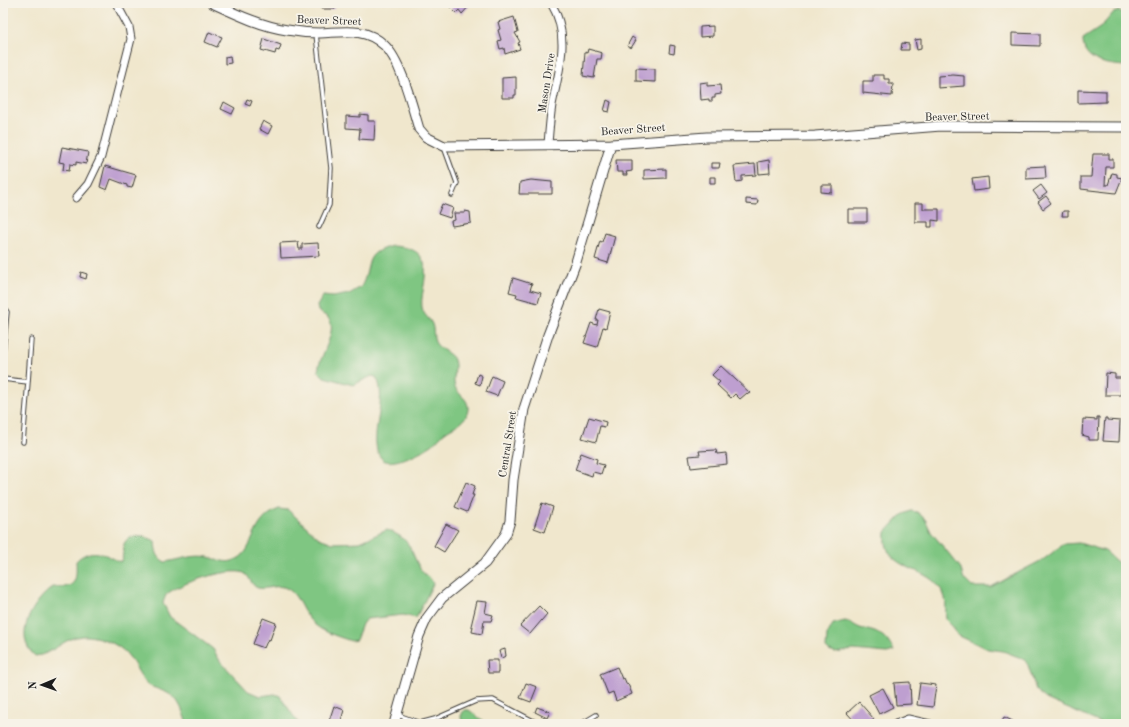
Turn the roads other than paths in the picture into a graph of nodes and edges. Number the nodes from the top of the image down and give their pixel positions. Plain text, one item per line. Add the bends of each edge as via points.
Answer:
1 (116, 3) edge
2 (212, 3) edge
3 (551, 3) edge
4 (316, 33) junction
5 (1126, 127) edge
6 (548, 144) junction
7 (611, 144) junction
8 (444, 146) junction
9 (452, 195) dead end
10 (76, 198) dead end
11 (319, 227) dead end
12 (3, 306) edge
13 (4, 337) edge
14 (32, 339) dead end
15 (3, 352) edge
16 (3, 379) edge
17 (28, 382) junction
18 (23, 442) dead end
19 (596, 715) dead end
20 (395, 720) edge
21 (539, 724) edge
22 (580, 724) edge
23 (896, 724) edge
24 (930, 724) edge

1 - 10 street via 129,27 131,38 101,157 88,184
2 - 4 street, Beaver Street via 236,15 269,26
3 - 6 street, Mason Drive via 560,24 563,55 552,104
4 - 8 street, Beaver Street via 366,33 384,45 401,74 419,129 426,137
4 - 11 lane via 331,168 328,205
5 - 7 street, Beaver Street via 941,126 815,136 672,138
6 - 7 street, Beaver Street
6 - 8 street, Beaver Street
7 - 20 street, Central Street via 576,262 548,335 524,409 513,480 510,521 506,534 485,563 442,598 427,618 419,636
8 - 9 lane via 457,183
12 - 13 lane via 7,312
13 - 15 lane
14 - 17 lane
16 - 17 lane
17 - 18 lane
19 - 22 lane
20 - 21 lane via 435,720 476,701 493,700
23 - 24 street via 908,719

